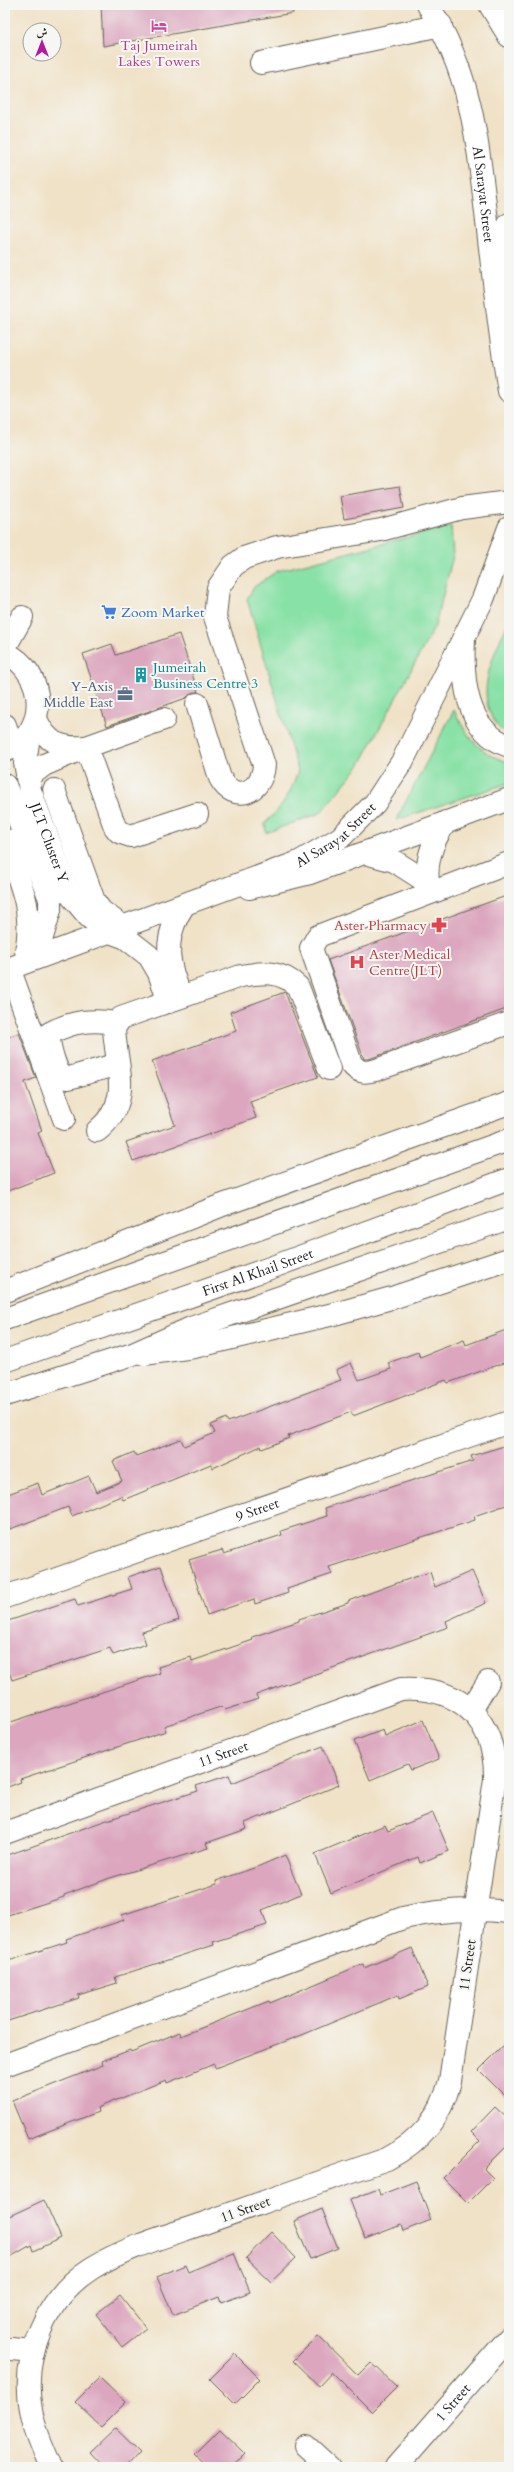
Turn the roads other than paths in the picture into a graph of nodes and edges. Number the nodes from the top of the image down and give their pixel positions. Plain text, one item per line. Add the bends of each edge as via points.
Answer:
1 (428, 5) edge
2 (490, 5) edge
3 (441, 25) junction
4 (509, 36) edge
5 (261, 63) dead end
6 (509, 224) edge
7 (502, 342) junction
8 (507, 367) edge
9 (509, 391) edge
10 (509, 502) edge
11 (509, 528) edge
12 (22, 617) dead end
13 (464, 639) junction
14 (5, 647) edge
15 (5, 653) edge
16 (197, 704) dead end
17 (164, 719) dead end
18 (33, 728) junction
19 (6, 736) edge
20 (509, 746) edge
21 (86, 747) junction
22 (27, 778) junction
23 (5, 786) edge
24 (54, 790) dead end
25 (509, 799) edge
26 (197, 814) dead end
27 (446, 822) junction
28 (5, 840) edge
29 (366, 853) junction
30 (509, 864) edge
31 (428, 888) junction
32 (206, 896) junction
33 (184, 904) junction
34 (117, 929) junction
35 (18, 965) edge
36 (175, 1000) junction
37 (116, 1023) junction
38 (509, 1023) edge
39 (118, 1064) junction
40 (328, 1069) dead end
41 (509, 1103) edge
42 (64, 1120) dead end
43 (97, 1132) dead end
44 (509, 1140) edge
45 (509, 1179) edge
46 (509, 1218) edge
47 (509, 1259) edge
48 (5, 1291) edge
49 (5, 1319) edge
50 (133, 1354) junction
51 (5, 1361) edge
52 (5, 1395) edge
53 (509, 1422) edge
54 (5, 1597) edge
55 (488, 1682) dead end
56 (470, 1710) junction
57 (5, 1833) edge
58 (475, 1909) junction
59 (509, 1912) edge
60 (5, 2065) edge
61 (507, 2345) edge
62 (12, 2349) dead end
63 (33, 2351) junction
64 (306, 2446) dead end
65 (51, 2467) edge
66 (329, 2467) edge
67 (396, 2467) edge

1 - 3 main road, Al Sarayat Street
2 - 4 main road
3 - 5 main road
3 - 7 main road, Al Sarayat Street via 462,74 476,126
6 - 7 main road via 503,286
7 - 8 main road, Al Sarayat Street
8 - 9 main road, Al Sarayat Street
10 - 16 main road via 462,508 381,530 277,547 244,558 233,566 218,588 215,617 264,765 264,777 258,786 248,792 236,793 226,788 220,778
11 - 13 main road, Al Sarayat Street via 483,599
12 - 14 main road
13 - 20 main road via 465,686 471,709 484,730 502,744
13 - 32 main road, Al Sarayat Street via 402,762 375,803 340,838 299,862
15 - 18 main road, JLT Cluster Y via 19,661 30,674 38,704
17 - 21 main road
18 - 19 main road via 15,747
18 - 21 main road via 62,747
18 - 22 main road, JLT Cluster Y via 25,763
21 - 22 main road via 44,765
21 - 26 main road via 119,832 131,836
22 - 34 main road, JLT Cluster Y via 68,892 81,909
23 - 35 main road, JLT Cluster Y via 50,899 50,910
24 - 34 main road via 71,822 94,901
25 - 27 main road
27 - 29 main road
27 - 31 main road via 432,847
28 - 35 main road via 14,887 30,923 26,951
29 - 31 main road via 394,861
29 - 32 main road via 276,882
30 - 31 main road
31 - 38 main road via 318,936 313,941 313,955 351,1063 361,1072 369,1072
32 - 33 main road, Al Sarayat Street
33 - 34 main road, Al Sarayat Street
33 - 36 main road via 169,934 168,951
34 - 35 main road, Al Sarayat Street
34 - 36 main road via 149,956
35 - 42 main road
36 - 37 main road via 121,1018
36 - 40 main road via 241,976 256,973 280,974 298,987
37 - 39 main road via 114,1028
37 - 39 main road via 96,1020 71,1023 50,1033 48,1038 62,1077 70,1078
39 - 43 main road via 120,1100 115,1112
41 - 48 main road via 220,1206
44 - 49 main road
45 - 51 main road, First Al Khail Street via 284,1263
46 - 50 main road via 191,1328
47 - 50 main road via 338,1313 188,1349
50 - 52 main road
53 - 54 main road, 9 Street
55 - 56 main road
56 - 57 main road, 11 Street via 438,1691 420,1688 401,1689
56 - 58 main road, 11 Street via 491,1742 495,1760 495,1779
58 - 59 main road
58 - 60 main road via 433,1912 403,1918
58 - 63 main road, 11 Street via 449,2086 439,2113 417,2140 387,2158 111,2258 91,2269 60,2298 48,2314
61 - 67 main road, 1 Street
62 - 63 main road
63 - 65 main road, 11 Street via 29,2371 31,2410
64 - 66 main road

